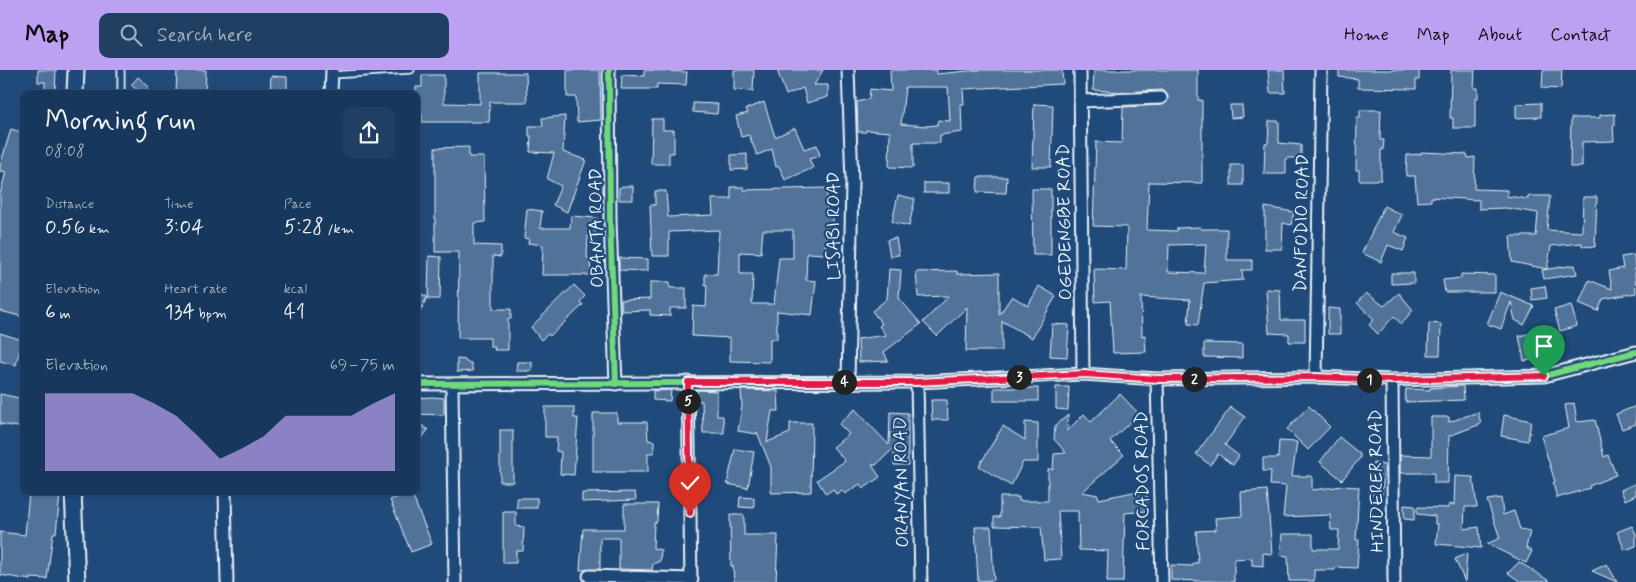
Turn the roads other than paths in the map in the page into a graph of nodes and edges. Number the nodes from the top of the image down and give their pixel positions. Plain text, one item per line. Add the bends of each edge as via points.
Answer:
1 (76, 70) edge
2 (121, 70) edge
3 (411, 70) edge
4 (610, 70) edge
5 (848, 70) edge
6 (1080, 70) edge
7 (1321, 70) edge
8 (332, 72) edge
9 (75, 90) edge
10 (121, 90) edge
11 (331, 90) edge
12 (1162, 98) dead end
13 (1080, 101) junction
14 (1636, 352) edge
15 (1084, 374) junction
16 (1316, 377) junction
17 (1158, 379) junction
18 (1392, 380) junction
19 (688, 382) junction
20 (848, 382) junction
21 (916, 382) junction
22 (420, 384) edge
23 (616, 384) junction
24 (452, 385) junction
25 (73, 495) edge
26 (225, 495) edge
27 (590, 576) dead end
28 (692, 580) edge
29 (77, 582) edge
30 (226, 582) edge
31 (455, 582) edge
32 (921, 582) edge
33 (1162, 582) edge
34 (1394, 582) edge

1 - 9 street
2 - 10 lane
3 - 8 lane
4 - 23 street, OBANTA ROAD via 610,220
5 - 20 street, LISABI ROAD via 852,182
6 - 13 street, OGEDENGBE ROAD
7 - 16 street, DANFODIO ROAD
8 - 11 street
12 - 13 street
13 - 15 street, OGEDENGBE ROAD
14 - 18 street via 1544,376
15 - 17 street
15 - 21 street
16 - 17 street
16 - 18 street
17 - 33 street, FORCADOS ROAD
18 - 34 street, HINDERER ROAD
19 - 20 street
19 - 23 street
19 - 28 street
20 - 21 street
21 - 32 street, ORANYAN ROAD
22 - 24 street
23 - 24 street
24 - 31 street
25 - 29 street
26 - 30 street
27 - 28 street

